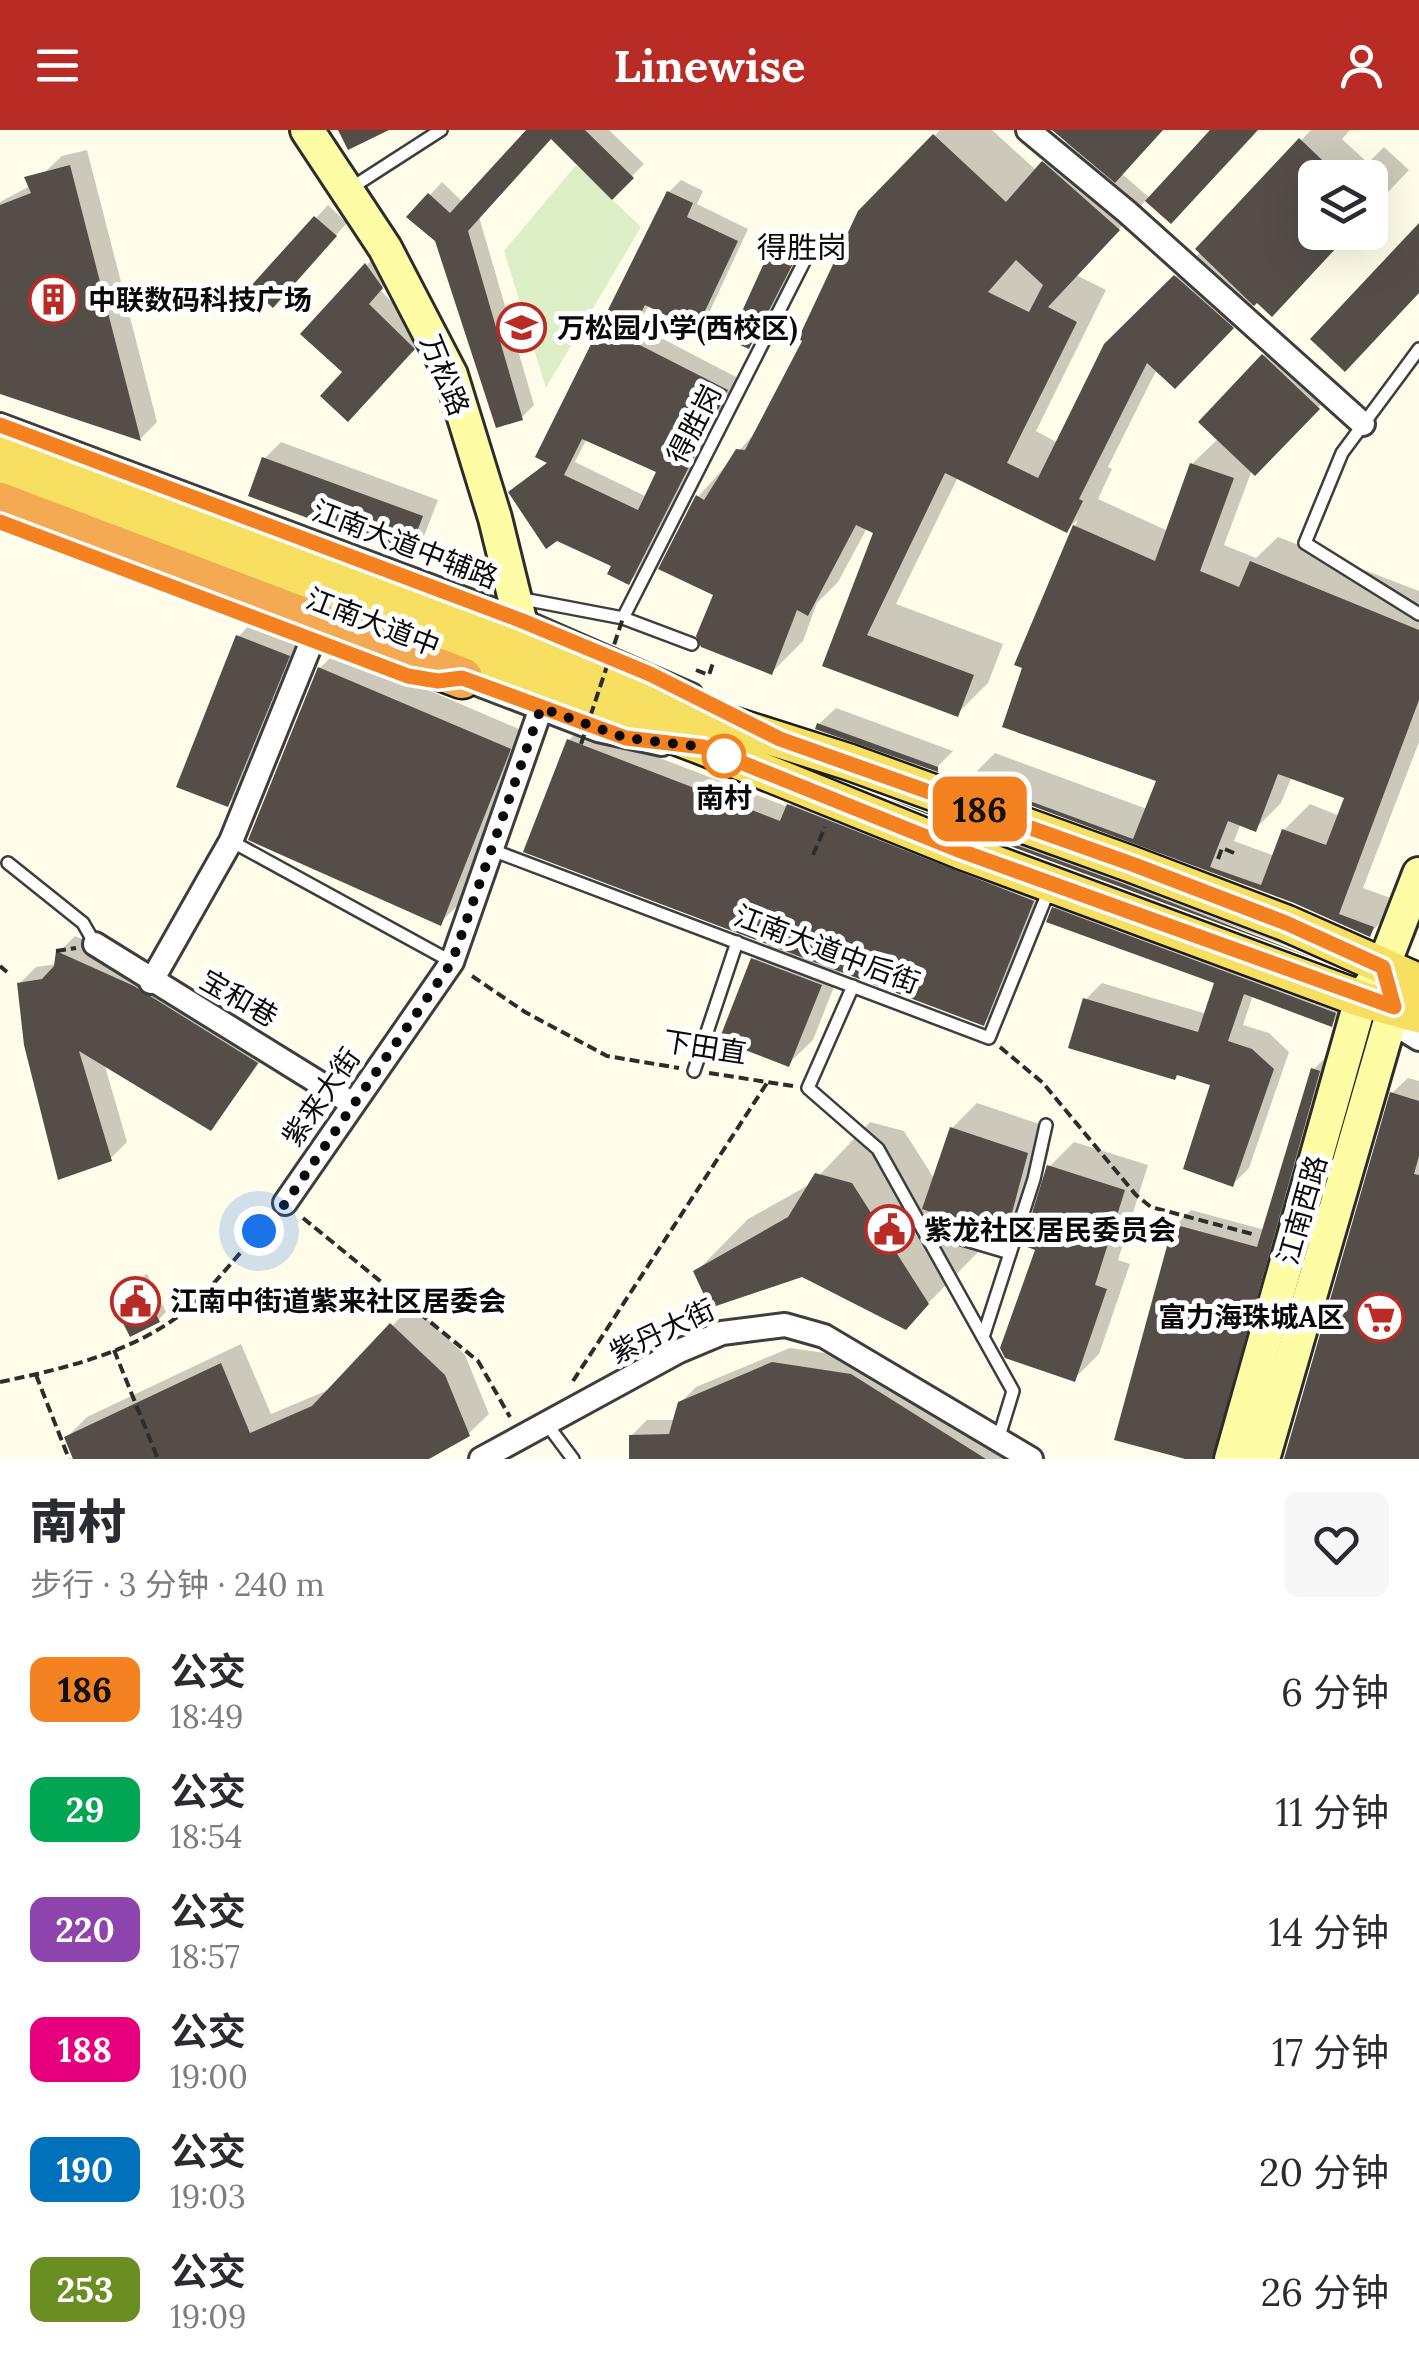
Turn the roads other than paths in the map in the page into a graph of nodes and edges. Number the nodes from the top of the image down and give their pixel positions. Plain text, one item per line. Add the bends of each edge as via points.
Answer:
1 (307, 130) edge
2 (441, 130) edge
3 (1028, 130) edge
4 (347, 190) junction
5 (809, 252) dead end
6 (1419, 349) edge
7 (1364, 424) junction
8 (5, 449) edge
9 (0, 504) edge
10 (0, 522) edge
11 (1419, 614) edge
12 (623, 618) junction
13 (514, 621) junction
14 (312, 641) junction
15 (692, 644) dead end
16 (466, 668) junction
17 (541, 708) junction
18 (703, 747) junction
19 (231, 841) junction
20 (492, 850) junction
21 (8, 863) dead end
22 (1419, 874) edge
23 (1051, 884) junction
24 (1286, 923) junction
25 (737, 942) junction
26 (95, 944) joint
27 (452, 962) junction
28 (1271, 965) junction
29 (1383, 967) junction
30 (1419, 970) edge
31 (151, 982) junction
32 (1419, 982) edge
33 (853, 986) junction
34 (1391, 1007) edge
35 (1419, 1040) edge
36 (694, 1071) road end
37 (354, 1104) junction
38 (1046, 1125) dead end
39 (285, 1204) road end
40 (922, 1228) junction
41 (1010, 1252) junction
42 (983, 1337) junction
43 (546, 1423) junction
44 (998, 1440) junction
45 (481, 1459) edge
46 (573, 1459) edge
47 (1031, 1459) edge
48 (1232, 1459) edge
49 (1263, 1459) edge

1 - 4 main road, 万松路
2 - 4 lane
3 - 7 street
4 - 13 main road, 万松路 via 386,248 450,376
5 - 12 lane, 得胜岗
6 - 7 lane
7 - 11 lane via 1342,453 1306,544
8 - 13 main road, 江南大道中
8 - 16 main road, 江南大道中
9 - 16 highway
10 - 14 street
12 - 13 lane
12 - 15 lane
13 - 24 main road, 江南大道中 via 780,739
14 - 16 street via 408,676 438,681
14 - 19 street
16 - 17 street
16 - 18 main road, 江南大道中
17 - 18 street via 626,738
17 - 20 street, 紫来大街
18 - 23 main road, 江南大道中
19 - 27 lane
19 - 31 street
20 - 25 lane, 江南大道中后街
20 - 27 street, 紫来大街
21 - 26 lane via 82,922
22 - 29 main road, 江南西路
23 - 28 main road, 江南大道中
23 - 33 lane, 江南大道中后街 via 989,1038
24 - 28 main road
24 - 29 main road, 江南大道中
25 - 33 lane, 江南大道中后街
25 - 36 lane
26 - 31 street, 宝和巷
27 - 37 street, 紫来大街
28 - 34 main road, 江南大道中
29 - 30 street
29 - 32 main road, 江南大道中
29 - 34 main road, 江南西路
31 - 37 street, 宝和巷
33 - 40 lane via 808,1088 878,1149
34 - 35 street
34 - 48 main road, 江南西路
34 - 49 main road
37 - 39 street, 紫来大街
38 - 41 lane
40 - 41 lane
40 - 42 lane
41 - 42 lane
42 - 44 lane via 1012,1391
43 - 44 street, 紫丹大街 via 722,1332 785,1325 824,1336
43 - 45 street, 紫丹大街
43 - 46 lane
44 - 47 street, 紫丹大街

